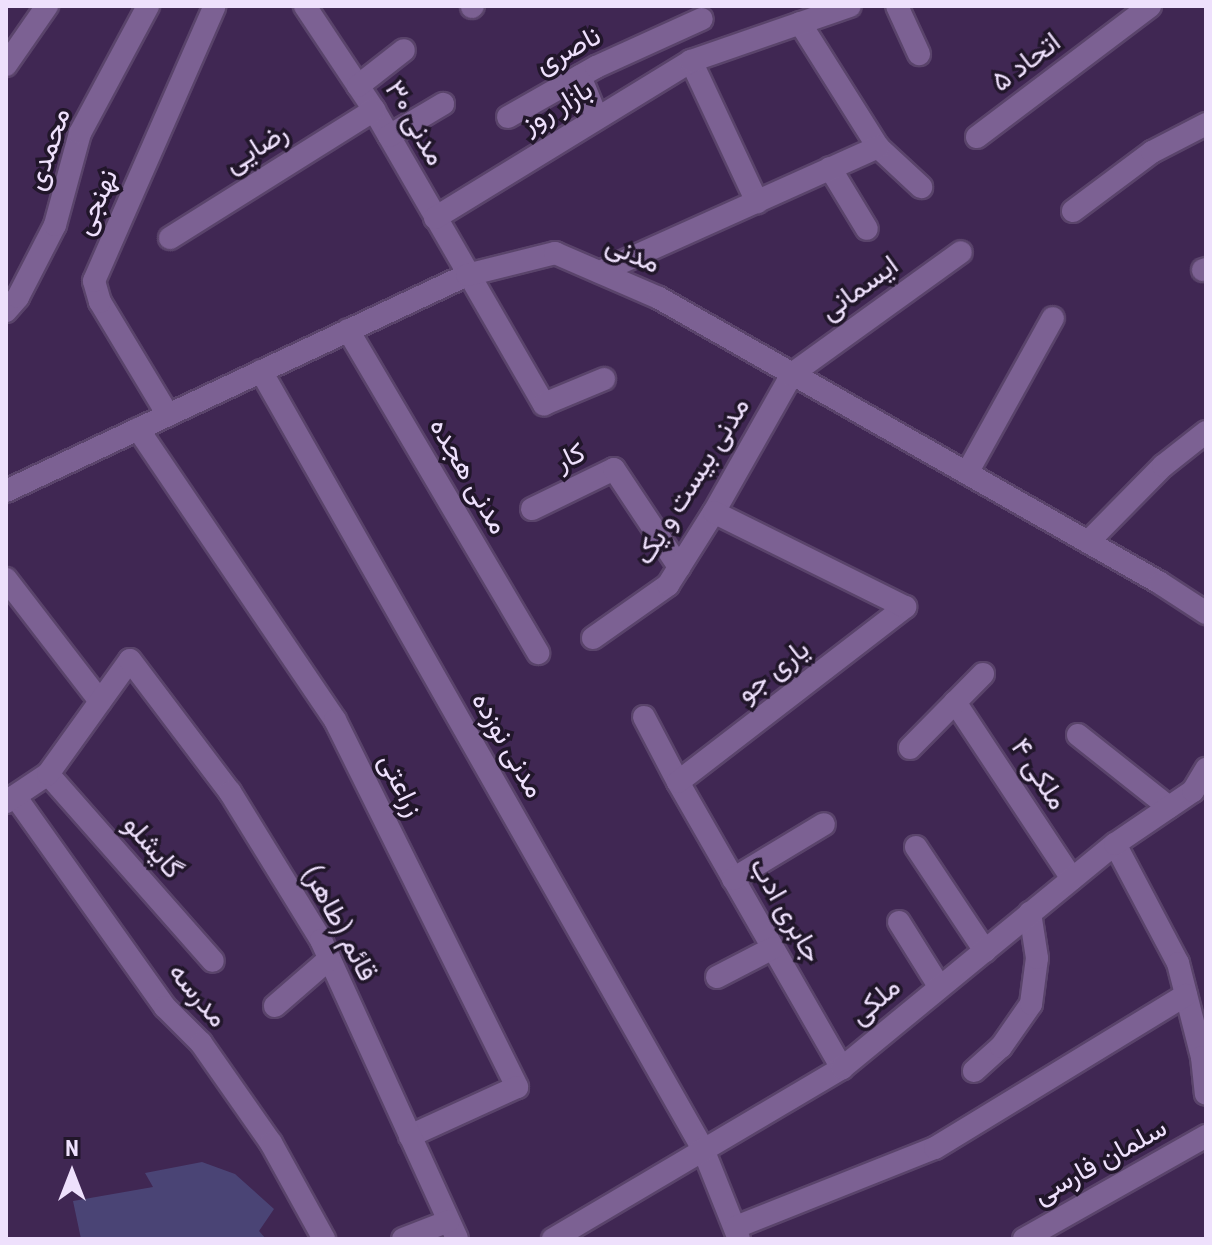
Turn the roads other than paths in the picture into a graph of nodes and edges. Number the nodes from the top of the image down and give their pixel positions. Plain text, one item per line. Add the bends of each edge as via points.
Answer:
1 (47, 6) edge
2 (148, 6) edge
3 (215, 6) edge
4 (305, 6) edge
5 (850, 6) edge
6 (897, 6) edge
7 (1150, 6) edge
8 (699, 13) edge
9 (800, 23) junction
10 (404, 50) dead end
11 (714, 53) junction
12 (919, 54) dead end
13 (691, 61) junction
14 (6, 65) edge
15 (580, 76) junction
16 (358, 86) junction
17 (443, 104) dead end
18 (374, 110) junction
19 (508, 117) dead end
20 (597, 118) junction
21 (1206, 124) edge
22 (389, 136) junction
23 (977, 137) dead end
24 (878, 147) junction
25 (830, 168) junction
26 (921, 187) dead end
27 (757, 202) junction
28 (1073, 211) dead end
29 (435, 218) junction
30 (867, 229) dead end
31 (170, 238) dead end
32 (961, 252) dead end
33 (600, 272) junction
34 (467, 275) junction
35 (6, 311) edge
36 (1053, 318) dead end
37 (348, 330) junction
38 (261, 371) junction
39 (792, 374) junction
40 (604, 379) dead end
41 (168, 415) junction
42 (138, 429) junction
43 (1206, 432) edge
44 (967, 473) junction
45 (6, 491) edge
46 (532, 509) dead end
47 (714, 512) junction
48 (1088, 542) junction
49 (679, 567) junction
50 (6, 579) edge
51 (1206, 613) edge
52 (593, 638) dead end
53 (538, 653) dead end
54 (983, 674) dead end
55 (100, 701) junction
56 (955, 702) junction
57 (644, 717) dead end
58 (1078, 735) dead end
59 (910, 748) dead end
60 (1206, 769) edge
61 (48, 774) junction
62 (678, 782) junction
63 (10, 799) edge
64 (1178, 801) junction
65 (1206, 808) edge
66 (824, 824) dead end
67 (1115, 844) junction
68 (916, 847) dead end
69 (733, 879) junction
70 (1072, 879) junction
71 (1030, 913) junction
72 (899, 922) dead end
73 (773, 948) junction
74 (985, 951) junction
75 (329, 959) junction
76 (213, 961) dead end
77 (717, 977) dead end
78 (939, 986) junction
79 (1186, 995) junction
80 (275, 1006) dead end
81 (1200, 1023) edge
82 (842, 1068) junction
83 (974, 1071) dead end
84 (1206, 1094) edge
85 (410, 1136) junction
86 (1206, 1136) edge
87 (703, 1149) junction
88 (453, 1230) edge
89 (586, 1230) edge
90 (738, 1233) edge
91 (324, 1239) edge
92 (403, 1239) edge
93 (553, 1239) edge
94 (1024, 1239) edge

1 - 14 street
2 - 35 street, محمدی via 80,133 55,225
3 - 41 street, نهنجی via 94,281 100,302
4 - 16 street, مدنی ۳۰
5 - 9 street, بازار روز
6 - 12 street
7 - 23 street, اتحاد ۵
8 - 11 street
8 - 15 street, ناصری
9 - 11 street, بازار روز
9 - 24 street
10 - 16 street
11 - 13 street, بازار روز
13 - 20 street, بازار روز
13 - 27 street
15 - 19 street, ناصری
15 - 20 street
16 - 18 street, مدنی ۳۰
17 - 22 street
18 - 22 street, مدنی ۳۰
18 - 31 street, رضایی
20 - 29 street, بازار روز
21 - 28 street via 1152,152
22 - 29 street, مدنی ۳۰
24 - 25 street
24 - 26 street
25 - 27 street
25 - 30 street
27 - 33 street
29 - 34 street, مدنی ۳۰
32 - 39 street, ایسمانی
33 - 34 street, مدنی via 555,253
33 - 39 street, مدنی via 659,298
34 - 37 street, مدنی
34 - 40 street, مدنی ۳۰ via 544,404
36 - 44 street
37 - 38 street, مدنی
37 - 53 street, مدنی هجده
38 - 41 street, مدنی
38 - 87 street, مدنی نوزده
39 - 44 street, مدنی
39 - 47 street, مدنی بیست و یک
41 - 42 street, مدنی
42 - 45 street, مدنی
42 - 85 street, زراعتی via 335,720 517,1087
43 - 48 street via 1163,466
44 - 48 street, مدنی
46 - 49 street, کار via 614,469
47 - 49 street, مدنی بیست و یک
47 - 62 street, یاری جو via 905,607
48 - 51 street, مدنی
49 - 52 street, مدنی بیست و یک via 668,585
50 - 55 street
54 - 56 street
55 - 61 street
55 - 75 street, قائم (طاهر) via 130,660 230,792
56 - 59 street
56 - 70 street, ملکی ۴
57 - 62 street, جابری ادب
58 - 64 street
60 - 64 street, ملکی
61 - 63 street
61 - 76 street, گایشلو
62 - 69 street, جابری ادب
63 - 91 street, مدرسه via 165,1007 201,1043 271,1143
64 - 65 street
64 - 67 street, ملکی
66 - 69 street
67 - 70 street, ملکی
67 - 79 street via 1178,963
68 - 74 street
69 - 73 street, جابری ادب
70 - 71 street, ملکی
71 - 74 street, ملکی
71 - 83 street via 1037,958 1031,1004 1001,1047
72 - 78 street
73 - 77 street
73 - 82 street, جابری ادب
74 - 78 street, ملکی
75 - 80 street
75 - 85 street, قائم (طاهر)
78 - 82 street, ملکی
79 - 81 street
79 - 90 street via 935,1148
81 - 84 street
82 - 87 street, ملکی
85 - 88 street, قائم (طاهر)
86 - 94 street, سلمان فارسی
87 - 89 street, ملکی
87 - 90 street
88 - 92 street
89 - 93 street, ملکی

